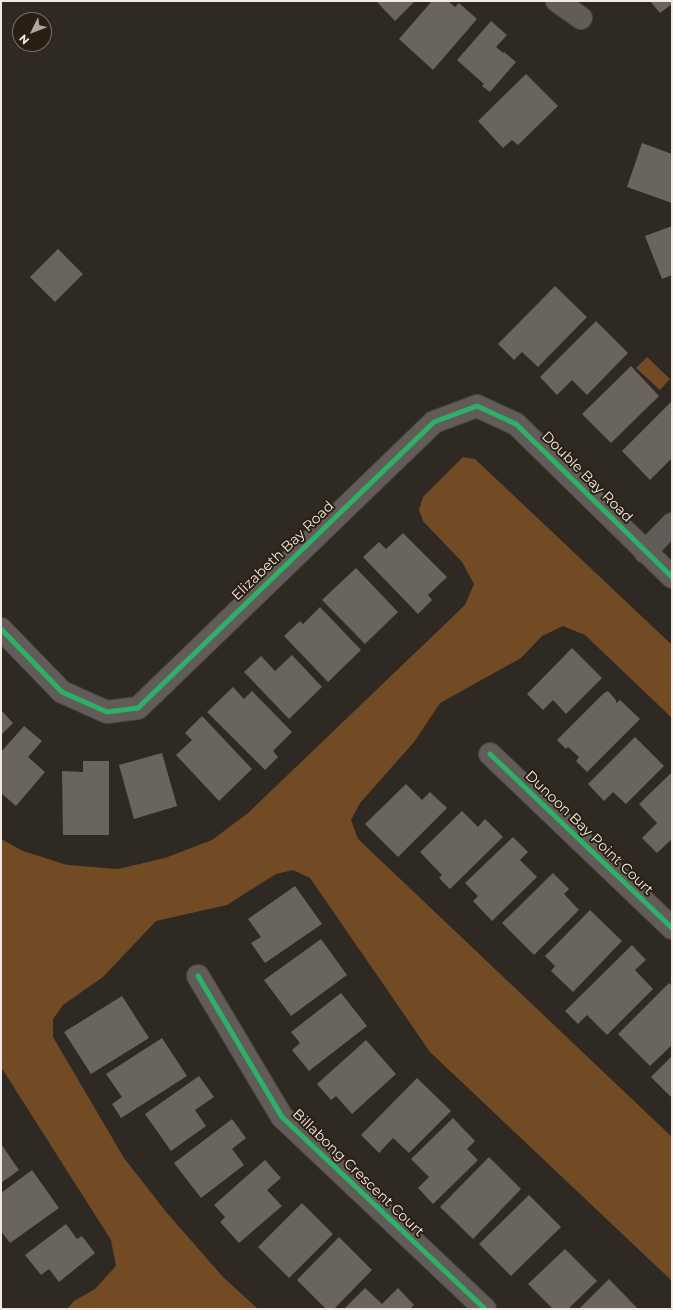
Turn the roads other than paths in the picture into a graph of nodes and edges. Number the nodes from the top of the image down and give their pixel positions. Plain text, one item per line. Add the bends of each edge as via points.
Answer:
1 (557, 1) edge
2 (582, 18) dead end
3 (477, 406) joint
4 (672, 524) edge
5 (646, 552) junction
6 (672, 577) edge
7 (1, 629) edge
8 (490, 754) dead end
9 (672, 928) edge
10 (198, 976) dead end
11 (485, 1309) edge

1 - 2 street
3 - 5 street, Double Bay Road via 516,424
3 - 7 street, Elizabeth Bay Road via 434,422 138,708 107,712 62,692
4 - 5 street
5 - 6 street, Double Bay Road
8 - 9 street, Dunoon Bay Point Court
10 - 11 street, Billabong Crescent Court via 282,1118

